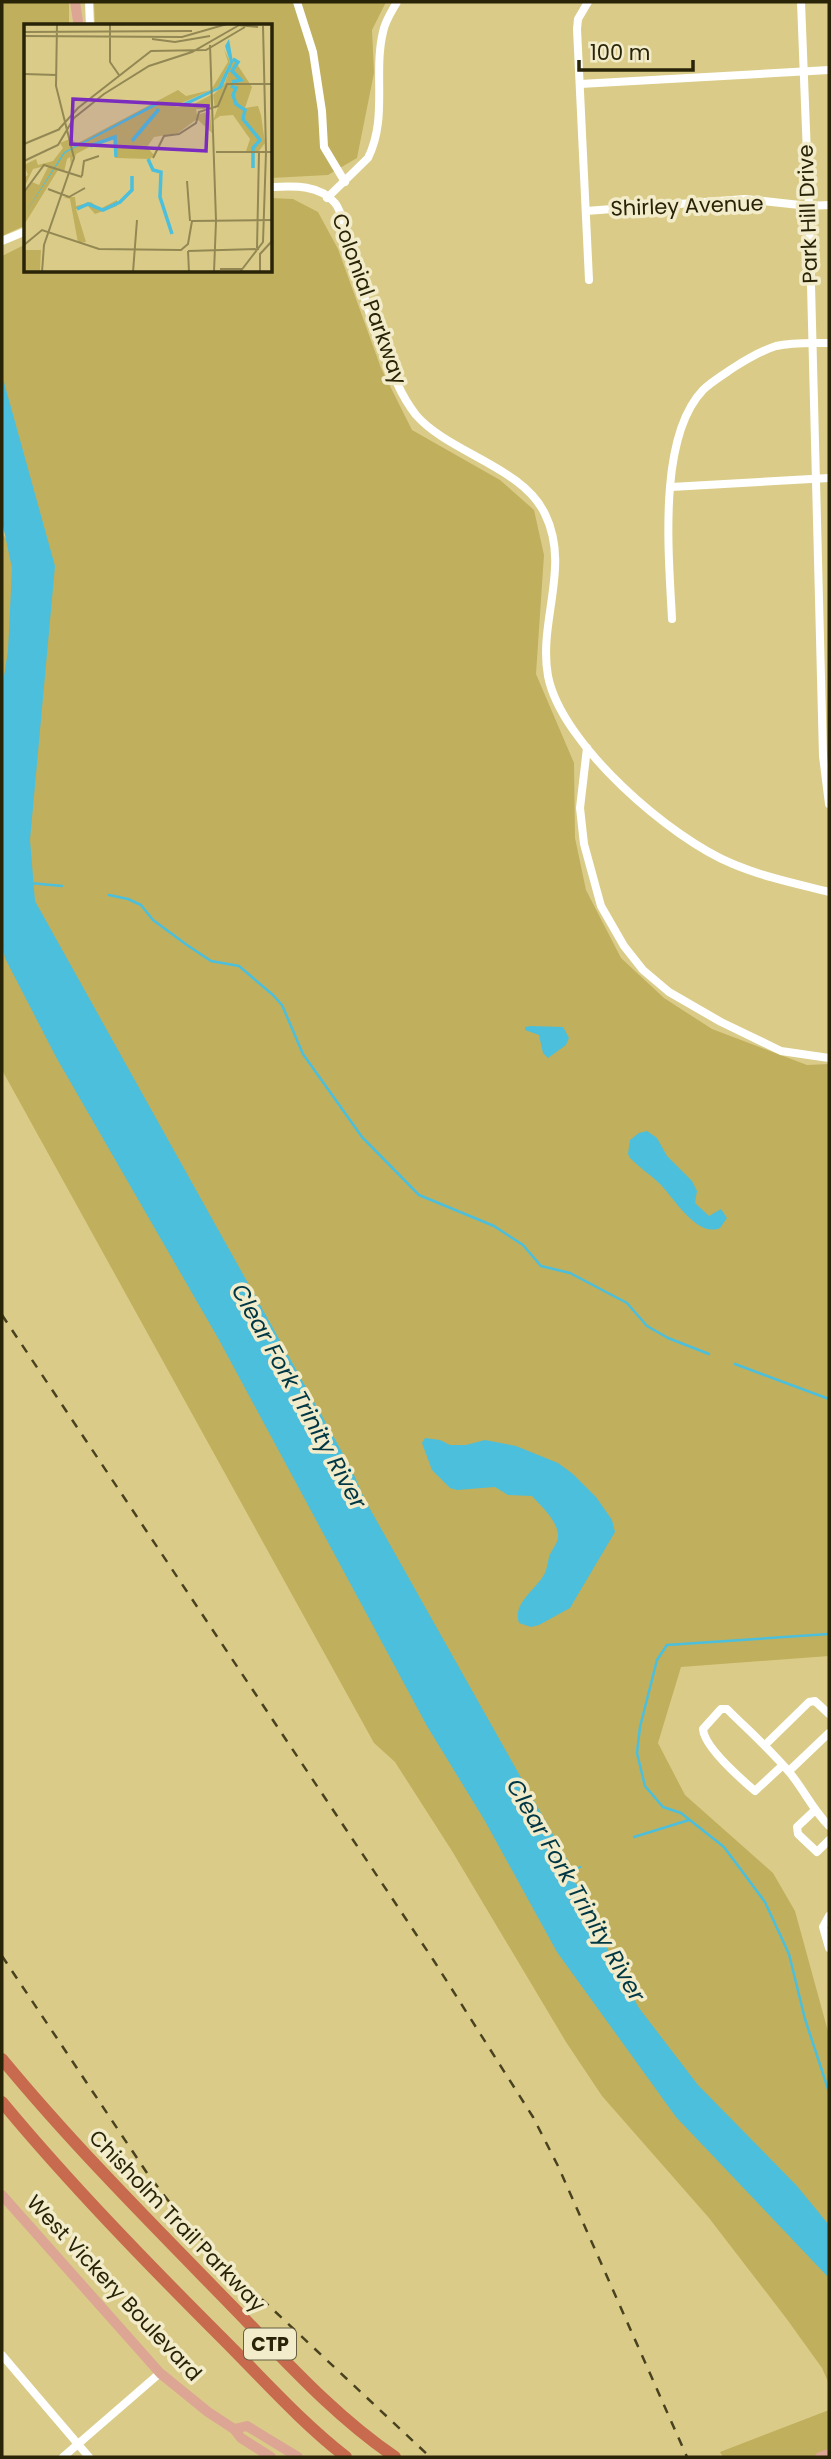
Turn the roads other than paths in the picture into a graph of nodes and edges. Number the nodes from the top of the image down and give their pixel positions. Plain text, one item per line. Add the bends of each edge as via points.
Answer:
1 (76, 2) edge
2 (89, 2) edge
3 (297, 2) edge
4 (397, 2) edge
5 (588, 2) edge
6 (801, 2) edge
7 (78, 24) edge
8 (90, 24) edge
9 (829, 70) edge
10 (803, 71) junction
11 (580, 83) junction
12 (345, 182) junction
13 (273, 187) edge
14 (327, 198) junction
15 (829, 205) edge
16 (808, 206) junction
17 (586, 211) junction
18 (24, 232) edge
19 (2, 241) edge
20 (589, 280) dead end
21 (812, 343) junction
22 (829, 343) edge
23 (829, 478) edge
24 (816, 479) junction
25 (671, 487) junction
26 (672, 619) dead end
27 (825, 629) edge
28 (587, 748) junction
29 (829, 804) edge
30 (829, 892) edge
31 (829, 1058) edge
32 (829, 1714) edge
33 (829, 1733) edge
34 (765, 1745) junction
35 (786, 1768) junction
36 (814, 1811) junction
37 (829, 1826) edge
38 (829, 1840) edge
39 (829, 1916) edge
40 (829, 1948) edge
41 (2, 2059) edge
42 (2, 2102) edge
43 (2, 2195) edge
44 (2, 2355) edge
45 (160, 2373) junction
46 (234, 2429) junction
47 (78, 2445) junction
48 (829, 2454) edge
49 (63, 2457) edge
50 (89, 2457) edge
51 (269, 2457) edge
52 (298, 2457) edge
53 (346, 2457) edge
54 (395, 2457) edge
55 (820, 2457) edge

1 - 7 main road
2 - 8 street
3 - 12 street via 313,51 324,147
4 - 12 street via 383,31 381,96 371,152
5 - 11 street via 577,29
6 - 10 street, Park Hill Drive
9 - 10 street
10 - 11 street
10 - 16 street, Park Hill Drive
11 - 17 street
12 - 14 street
13 - 14 street via 302,186
14 - 28 street, Colonial Parkway via 338,209 366,303 398,385 416,415 532,494 545,514 556,563 548,676 557,703
15 - 16 street, Shirley Avenue
16 - 17 street, Shirley Avenue via 745,199
16 - 21 street, Park Hill Drive
17 - 20 street
18 - 19 street
21 - 22 street
21 - 24 street, Park Hill Drive
21 - 25 street via 777,346 756,354 703,390 675,442
23 - 24 street
24 - 25 street
24 - 27 street, Park Hill Drive
25 - 26 street
27 - 29 street, Park Hill Drive via 823,756
28 - 30 street, Colonial Parkway via 622,786 703,849 756,873
28 - 31 street via 580,808 584,844 601,906 624,946 643,970 670,992 721,1022 780,1051
32 - 34 street via 815,1701 809,1702
33 - 35 street
34 - 35 street
34 - 35 street via 727,1709 721,1709 703,1729 716,1751 755,1791
35 - 36 street
36 - 37 street
36 - 38 street via 797,1827 797,1834 817,1852
39 - 40 street via 823,1927
41 - 54 highway, Chisholm Trail Parkway / CTP via 111,2182 321,2397
42 - 53 highway, CTP via 80,2192 296,2413
43 - 45 main road, West Vickery Boulevard
44 - 47 street
45 - 46 main road, West Vickery Boulevard
45 - 47 street
46 - 51 main road, West Vickery Boulevard
46 - 52 main road, West Vickery Boulevard via 247,2426
47 - 49 street
47 - 50 street
48 - 55 main road

